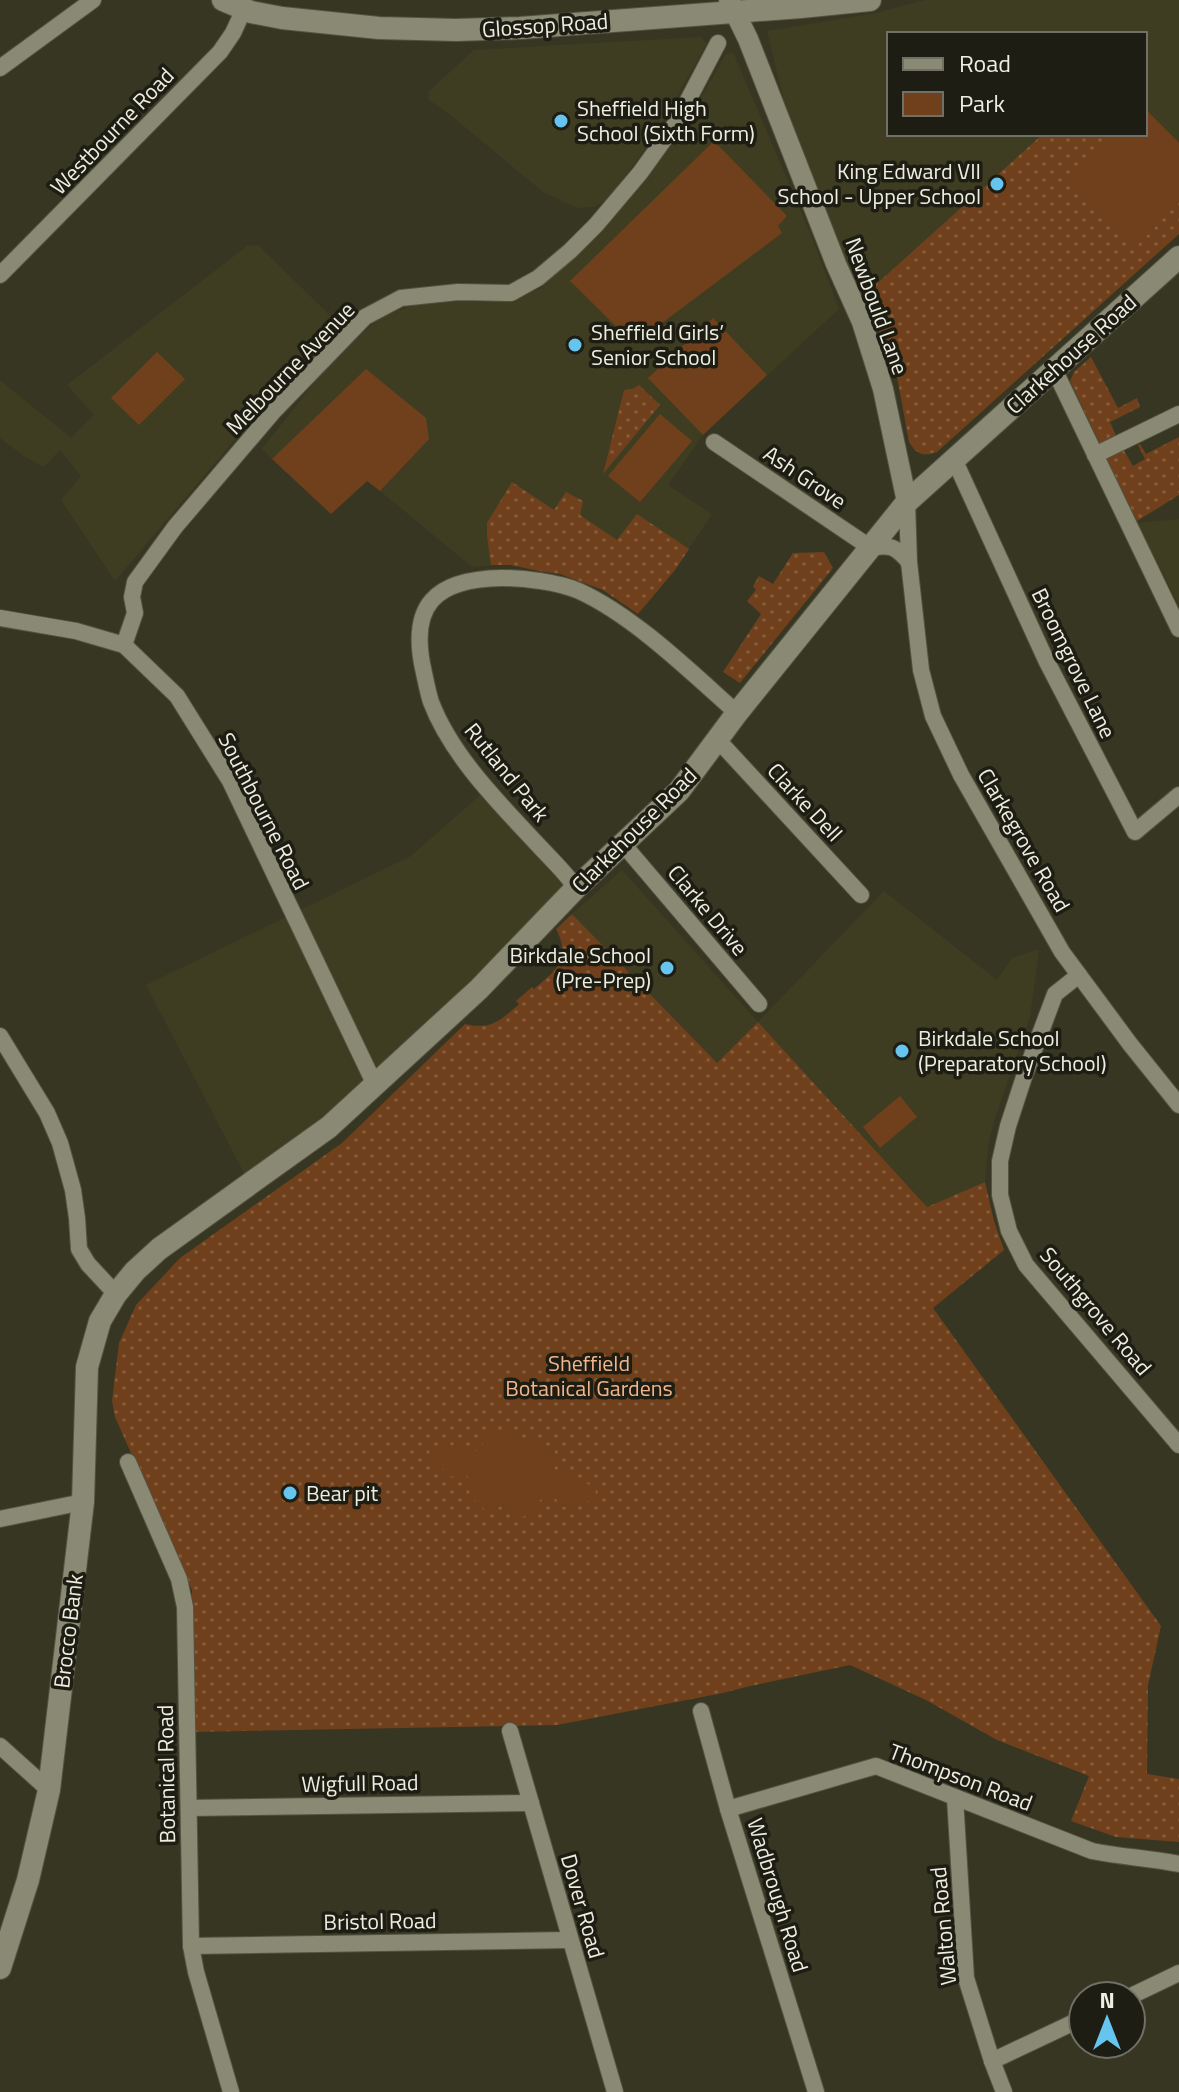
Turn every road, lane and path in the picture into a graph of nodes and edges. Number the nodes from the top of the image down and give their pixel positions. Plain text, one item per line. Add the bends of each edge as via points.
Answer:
1 (93, 0) edge
2 (870, 0) edge
3 (234, 5) edge
4 (733, 6) edge
5 (718, 43) dead end
6 (0, 68) edge
7 (1179, 257) edge
8 (0, 275) edge
9 (1054, 369) junction
10 (1179, 414) edge
11 (714, 442) dead end
12 (1095, 455) junction
13 (954, 459) junction
14 (907, 502) junction
15 (871, 548) junction
16 (909, 562) junction
17 (0, 618) edge
18 (1179, 629) edge
19 (124, 645) junction
20 (737, 713) junction
21 (717, 739) junction
22 (1179, 795) edge
23 (623, 844) junction
24 (576, 888) junction
25 (861, 895) dead end
26 (1079, 975) junction
27 (759, 1004) dead end
28 (0, 1036) edge
29 (375, 1085) junction
30 (1179, 1105) edge
31 (116, 1294) junction
32 (1179, 1445) edge
33 (128, 1462) dead end
34 (83, 1502) junction
35 (0, 1519) edge
36 (701, 1711) dead end
37 (510, 1731) dead end
38 (0, 1746) edge
39 (49, 1790) junction
40 (955, 1798) junction
41 (531, 1803) junction
42 (189, 1808) junction
43 (728, 1809) junction
44 (1179, 1864) edge
45 (569, 1940) junction
46 (191, 1946) junction
47 (0, 1968) edge
48 (1179, 1973) edge
49 (1147, 1988) edge
50 (1067, 2026) edge
51 (992, 2061) junction
52 (231, 2092) edge
53 (615, 2092) edge
54 (816, 2092) edge
55 (1004, 2092) edge

1 - 6 street
2 - 4 main road, Glossop Road
3 - 4 main road, Glossop Road via 269,16 456,30
3 - 8 street, Westbourne Road via 233,33 220,52
4 - 14 street, Newbould Lane via 862,322 883,389
5 - 19 street, Melbourne Avenue via 676,123 640,173 596,225 538,278 511,293 401,298 365,317 273,412 175,527 135,582 135,613
7 - 9 main road, Clarkehouse Road
9 - 12 street
9 - 13 main road, Clarkehouse Road
10 - 12 street
11 - 15 street, Ash Grove
12 - 18 street
13 - 14 main road, Clarkehouse Road
13 - 22 street, Broomgrove Lane via 1046,660 1135,832
14 - 15 main road, Clarkehouse Road
14 - 16 street, Clarkegrove Road
15 - 16 street via 886,545
15 - 20 main road, Clarkehouse Road
16 - 26 street, Clarkegrove Road via 921,670 933,716 961,775
17 - 19 street, Southbourne Road
19 - 29 street, Southbourne Road via 177,696 230,781
20 - 21 main road, Clarkehouse Road
20 - 24 street, Rutland Park via 613,610 577,590 493,578 462,582 433,598 418,635 431,701 450,740
21 - 23 main road, Clarkehouse Road via 679,791
21 - 25 street, Clarke Dell
23 - 24 main road, Clarkehouse Road
23 - 27 street, Clarke Drive
24 - 29 main road, Clarkehouse Road via 479,989
26 - 30 street, Clarkegrove Road
26 - 32 street, Southgrove Road via 1055,994 1025,1074 1000,1161 1000,1195 1009,1231 1026,1265
28 - 31 street via 60,1143 73,1190 79,1249
29 - 31 main road, Clarkehouse Road via 329,1127 159,1249
31 - 34 main road, Brocco Bank via 100,1321 87,1367
33 - 42 street, Botanical Road via 179,1579 185,1607
34 - 35 street
34 - 39 main road, Brocco Bank
36 - 43 street, Wadbrough Road
37 - 41 street, Dover Road
38 - 39 street
39 - 47 main road, Brocco Bank
40 - 43 street, Thompson Road via 876,1766
40 - 44 street, Thompson Road via 1092,1851
40 - 51 street, Walton Road via 966,1978
41 - 42 street, Wigfull Road
41 - 45 street, Dover Road
42 - 46 street, Botanical Road
43 - 54 street, Wadbrough Road
45 - 46 street, Bristol Road
45 - 53 street, Dover Road
46 - 52 street, Botanical Road
48 - 49 street
50 - 51 street
51 - 55 street, Walton Road

